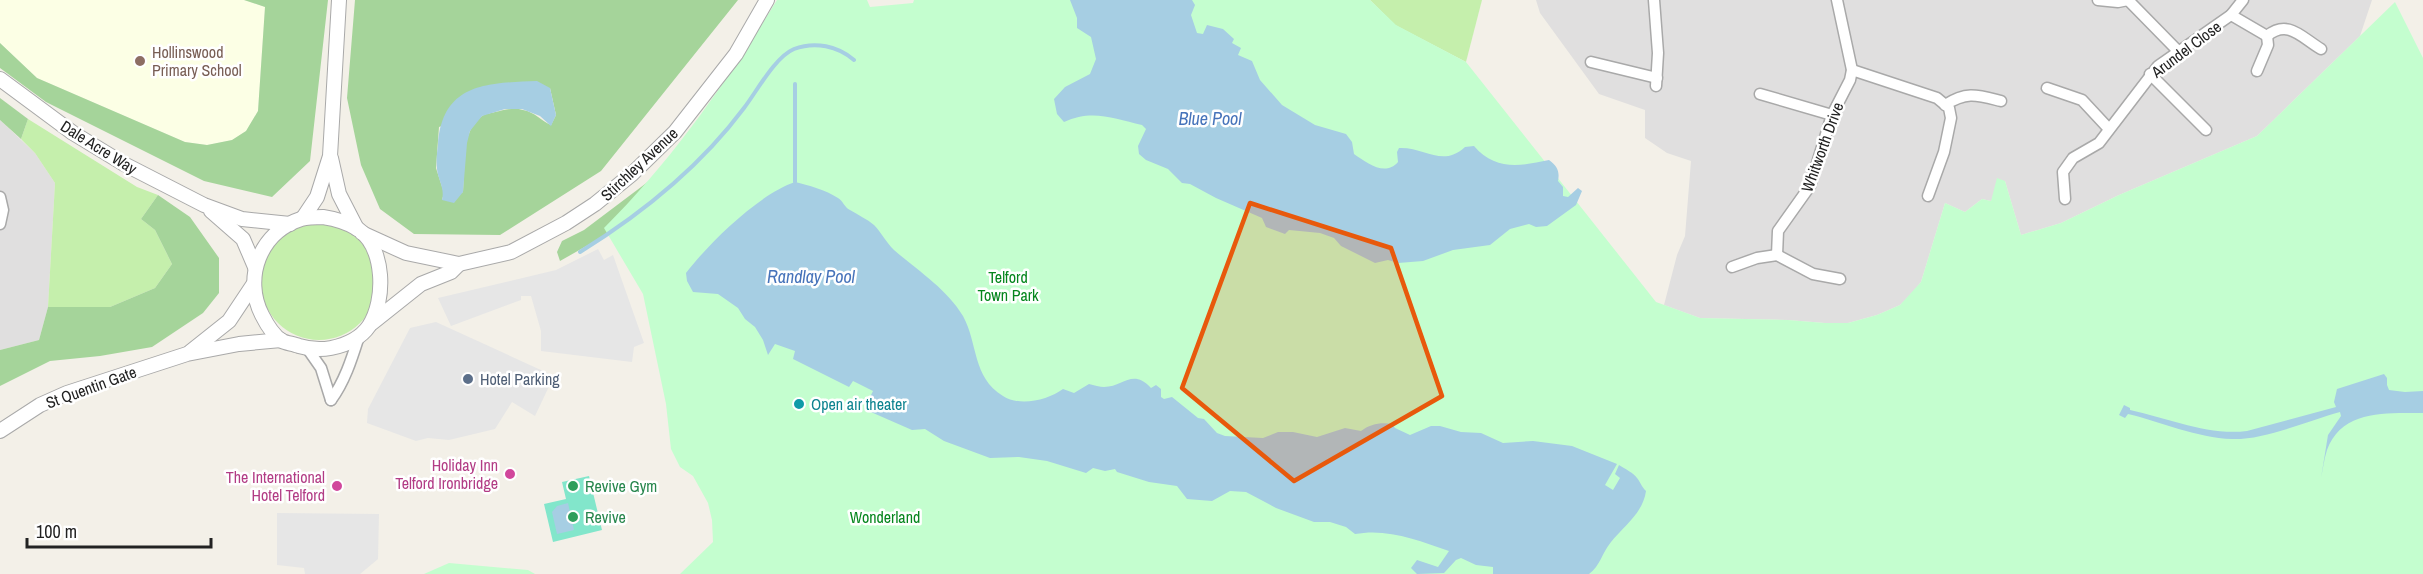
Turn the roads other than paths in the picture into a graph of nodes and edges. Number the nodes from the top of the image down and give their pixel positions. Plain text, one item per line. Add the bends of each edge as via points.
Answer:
1 (339, 0) edge
2 (767, 0) edge
3 (1654, 0) edge
4 (1837, 0) edge
5 (2098, 0) edge
6 (2128, 0) edge
7 (2243, 0) edge
8 (2231, 15) junction
9 (2267, 36) junction
10 (2321, 49) dead end
11 (2178, 51) junction
12 (1591, 62) dead end
13 (1852, 70) junction
14 (2258, 71) dead end
15 (2150, 74) junction
16 (0, 79) edge
17 (2048, 88) dead end
18 (1760, 94) dead end
19 (2001, 101) dead end
20 (1945, 105) junction
21 (1832, 115) junction
22 (2109, 129) junction
23 (2206, 130) dead end
24 (330, 156) junction
25 (1928, 196) dead end
26 (0, 197) edge
27 (2065, 199) dead end
28 (204, 205) junction
29 (296, 221) junction
30 (0, 224) edge
31 (359, 231) junction
32 (1777, 255) junction
33 (459, 264) junction
34 (255, 267) junction
35 (1732, 267) dead end
36 (1840, 279) dead end
37 (254, 285) junction
38 (370, 325) junction
39 (359, 336) junction
40 (281, 340) junction
41 (307, 348) junction
42 (188, 354) junction
43 (0, 431) edge

1 - 24 street
2 - 33 street, Stirchley Avenue via 736,54 701,100 632,174 595,204 539,237 510,252
3 - 12 street via 1656,82
4 - 13 street
5 - 6 street
6 - 11 street
7 - 8 street, Arundel Close
8 - 9 street
8 - 11 street, Arundel Close
9 - 10 street via 2286,27
9 - 14 street via 2268,45
11 - 15 street, Arundel Close
13 - 20 street via 1937,98
13 - 21 street, Whitworth Drive
15 - 22 street, Arundel Close
15 - 23 street
16 - 28 street, Dale Acre Way via 73,133
17 - 22 street via 2082,100
18 - 21 street
19 - 20 street via 1969,94
20 - 25 street via 1951,118
21 - 32 street, Whitworth Drive via 1810,186 1778,231
22 - 27 street, Arundel Close via 2099,143 2073,158 2063,172
24 - 29 street via 317,197
24 - 31 street via 339,194
26 - 30 street
28 - 29 street, Dale Acre Way via 242,219
28 - 34 street, Dale Acre Way via 243,239
29 - 31 street via 324,217 341,220
29 - 34 street via 274,235 262,249
31 - 33 street via 406,253
31 - 38 street via 376,257 381,280
32 - 35 street
32 - 36 street via 1814,274
33 - 38 street via 451,272 421,284
34 - 37 street
37 - 40 street via 261,313
37 - 42 street via 229,321
38 - 39 street
39 - 41 street via 326,349
39 - 41 street via 331,400 321,368
40 - 41 street
40 - 42 street
42 - 43 street, St Quentin Gate via 67,393

